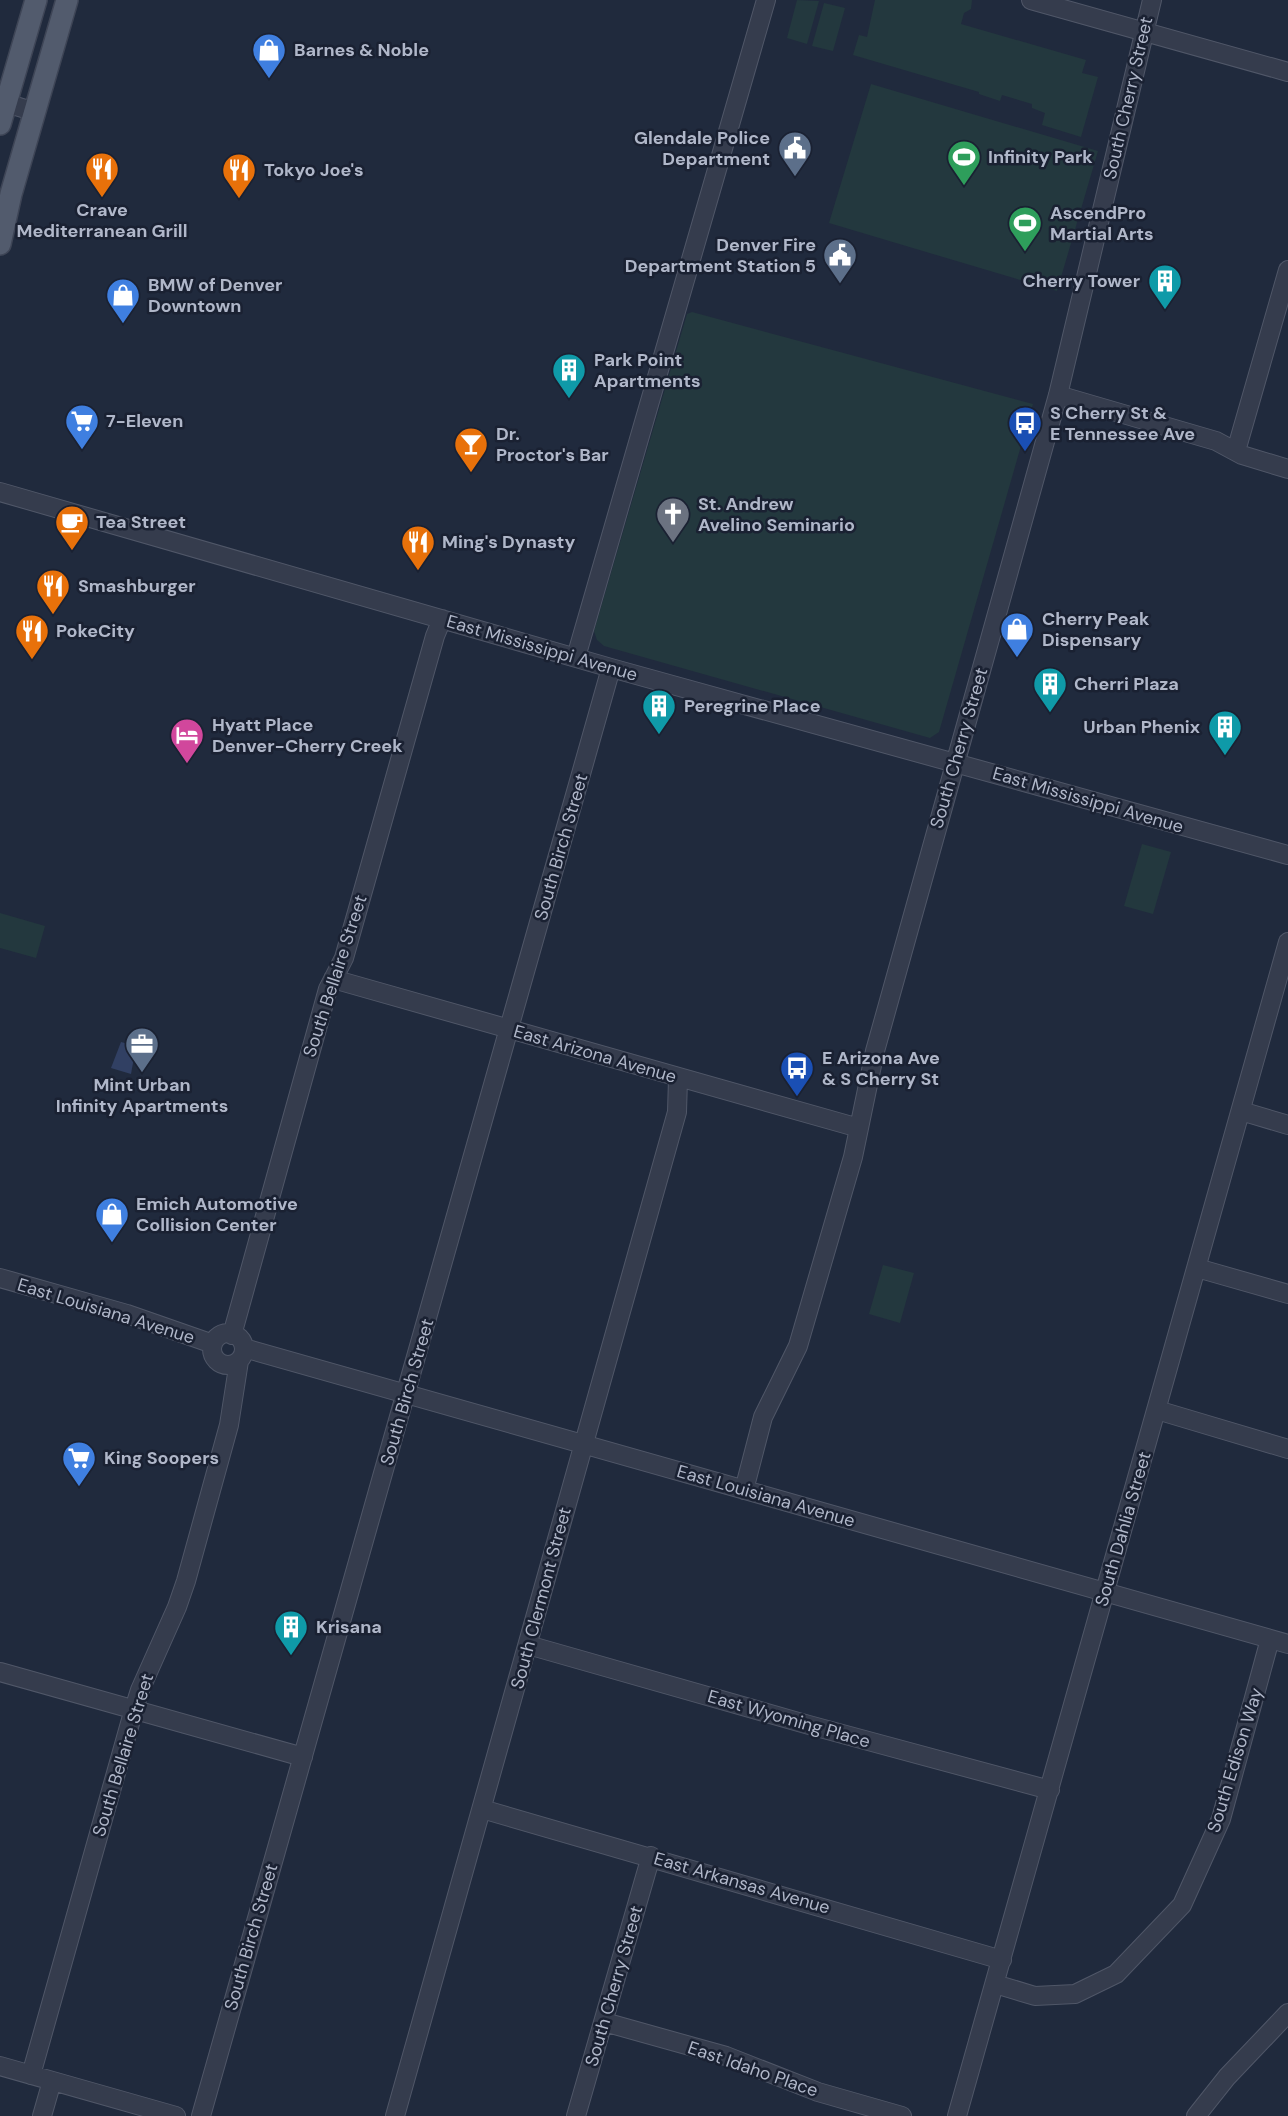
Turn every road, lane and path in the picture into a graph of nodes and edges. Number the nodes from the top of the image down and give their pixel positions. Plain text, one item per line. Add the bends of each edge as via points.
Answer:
1 (36, 0) edge
2 (67, 0) edge
3 (766, 0) edge
4 (1031, 0) edge
5 (1152, 0) edge
6 (1144, 33) junction
7 (1288, 72) edge
8 (3, 102) edge
9 (35, 112) junction
10 (0, 124) edge
11 (0, 244) edge
12 (1288, 270) edge
13 (1058, 395) junction
14 (1236, 450) junction
15 (1288, 469) edge
16 (0, 492) edge
17 (442, 619) junction
18 (576, 657) junction
19 (611, 668) junction
20 (954, 762) junction
21 (1288, 855) edge
22 (1288, 942) edge
23 (1285, 962) edge
24 (333, 979) junction
25 (509, 1029) junction
26 (678, 1079) junction
27 (1241, 1111) junction
28 (1288, 1125) edge
29 (859, 1128) junction
30 (1197, 1268) junction
31 (0, 1278) edge
32 (1288, 1294) edge
33 (234, 1352) junction
34 (406, 1394) junction
35 (1157, 1410) junction
36 (582, 1444) junction
37 (1288, 1449) edge
38 (744, 1490) junction
39 (1106, 1592) junction
40 (1270, 1639) junction
41 (1288, 1644) edge
42 (528, 1645) junction
43 (0, 1672) edge
44 (134, 1709) junction
45 (303, 1757) junction
46 (1050, 1790) junction
47 (482, 1808) junction
48 (651, 1856) junction
49 (1002, 1960) junction
50 (995, 1984) junction
51 (1288, 2013) edge
52 (604, 2022) junction
53 (0, 2066) edge
54 (31, 2075) junction
55 (52, 2081) junction
56 (42, 2116) edge
57 (176, 2116) edge
58 (201, 2116) edge
59 (395, 2116) edge
60 (576, 2116) edge
61 (902, 2116) edge
62 (957, 2116) edge
63 (1196, 2116) edge

1 - 8 main road
2 - 9 main road
3 - 18 street
4 - 6 street
5 - 6 street, South Cherry Street
6 - 7 street
6 - 13 street, South Cherry Street
8 - 9 street
8 - 10 main road
9 - 11 main road
12 - 14 street
13 - 14 street
13 - 20 street, South Cherry Street
14 - 15 street
16 - 17 street, East Mississippi Avenue
17 - 18 street, East Mississippi Avenue
17 - 24 street, South Bellaire Street via 344,958
18 - 19 street, East Mississippi Avenue
19 - 20 street, East Mississippi Avenue
19 - 25 street, South Birch Street
20 - 21 street, East Mississippi Avenue
20 - 29 street, South Cherry Street via 875,1051
22 - 23 street, South Dahlia Street
23 - 27 street, South Dahlia Street
24 - 25 street, East Arizona Avenue
24 - 33 street, South Bellaire Street
25 - 26 street, East Arizona Avenue
25 - 34 street, South Birch Street
26 - 29 street, East Arizona Avenue
26 - 36 street, South Clermont Street via 677,1112
27 - 28 street
27 - 30 street, South Dahlia Street
29 - 38 street, South Cherry Street via 798,1346 763,1418
30 - 32 street
30 - 35 street, South Dahlia Street
31 - 33 street, East Louisiana Avenue via 213,1344 222,1334
33 - 34 street, East Louisiana Avenue
33 - 44 street, South Bellaire Street via 226,1436 177,1607
34 - 36 street, East Louisiana Avenue
34 - 45 street, South Birch Street
35 - 37 street
35 - 39 street, South Dahlia Street
36 - 38 street, East Louisiana Avenue
36 - 42 street, South Clermont Street
38 - 39 street, East Louisiana Avenue
39 - 40 street, East Louisiana Avenue
39 - 46 street, South Dahlia Street
40 - 41 street, East Louisiana Avenue
40 - 50 street, South Edison Way via 1221,1819 1182,1905 1116,1974 1076,1994 1035,1996
42 - 46 street, East Wyoming Place
42 - 47 street, South Clermont Street
43 - 44 street
44 - 45 street
44 - 54 street, South Bellaire Street
45 - 58 street, South Birch Street
46 - 49 street, South Dahlia Street
47 - 48 street, East Arkansas Avenue
47 - 59 street, South Clermont Street
48 - 49 street, East Arkansas Avenue
48 - 52 street, South Cherry Street
49 - 50 street, South Dahlia Street
50 - 62 street, South Dahlia Street
51 - 63 street
52 - 60 street, South Cherry Street
52 - 61 street, East Idaho Place via 726,2056 818,2092
53 - 54 street
54 - 55 street
55 - 56 street
55 - 57 street

